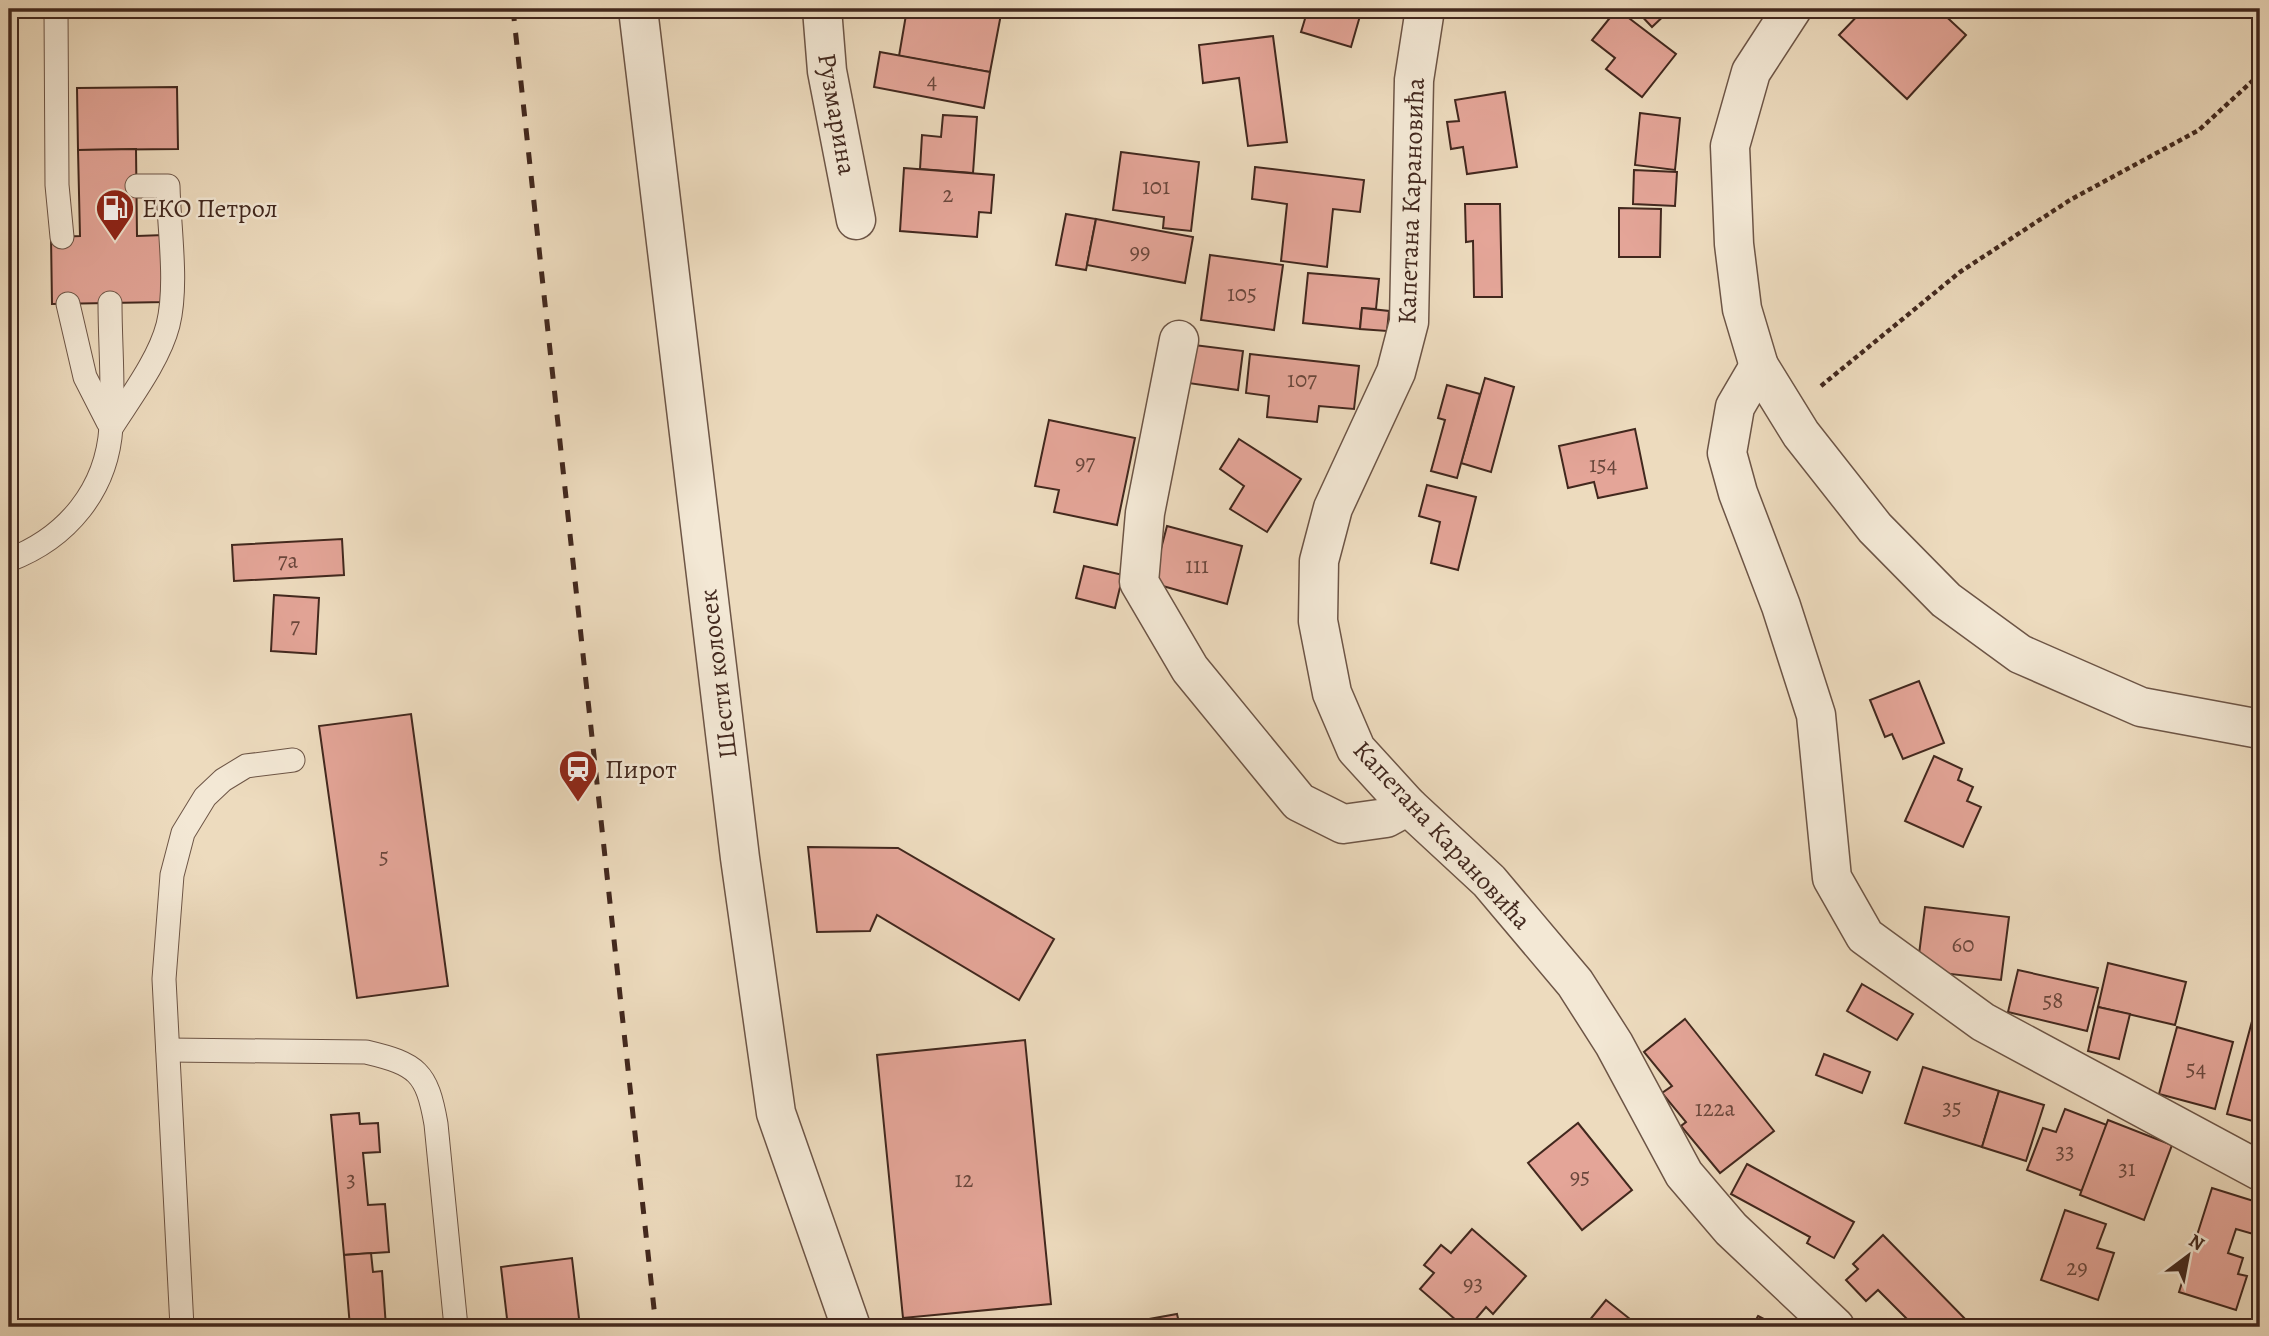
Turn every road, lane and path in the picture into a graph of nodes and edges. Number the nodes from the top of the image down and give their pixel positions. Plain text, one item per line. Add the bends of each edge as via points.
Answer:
1 (56, 9) edge
2 (822, 9) edge
3 (1425, 9) edge
4 (1792, 9) edge
5 (643, 14) edge
6 (2260, 74) edge
7 (136, 186) dead end
8 (856, 220) dead end
9 (62, 237) dead end
10 (68, 303) dead end
11 (110, 303) dead end
12 (1179, 340) dead end
13 (1759, 366) junction
14 (1788, 413) junction
15 (111, 428) junction
16 (9, 560) edge
17 (2260, 729) edge
18 (293, 760) dead end
19 (1408, 806) junction
20 (168, 1050) junction
21 (2260, 1171) edge
22 (183, 1327) edge
23 (456, 1327) edge
24 (850, 1327) edge
25 (1835, 1327) edge

1 - 9 lane via 68,185
2 - 8 street, Рузмарина via 827,71
3 - 19 street, Капетана Карановића via 1414,80 1409,322 1396,372 1333,508 1319,561 1318,621 1332,693 1356,749
4 - 13 street via 1751,72 1730,146 1742,309
5 - 24 street, Шести колосек via 740,858 776,1113
6 - 14 path via 2199,130 2070,200 1960,272
7 - 15 lane via 167,186 172,297 168,327 150,366
10 - 15 lane via 85,377
11 - 15 lane
12 - 19 street via 1145,513 1139,582 1190,669 1299,802 1343,824 1386,818
13 - 14 street
13 - 21 street via 1735,407 1727,453 1816,715 1832,878 1865,936 1983,1022
14 - 17 street via 1875,528 1946,600 2020,654 2141,708
15 - 16 lane via 104,465 81,510 61,531
18 - 20 lane via 246,766 223,780 205,797 183,832 172,875 165,966
19 - 25 street, Капетана Карановића via 1489,881 1575,984 1614,1044 1684,1174 1731,1228
20 - 22 lane
20 - 23 lane via 366,1052 397,1059 416,1072 430,1093 436,1124

